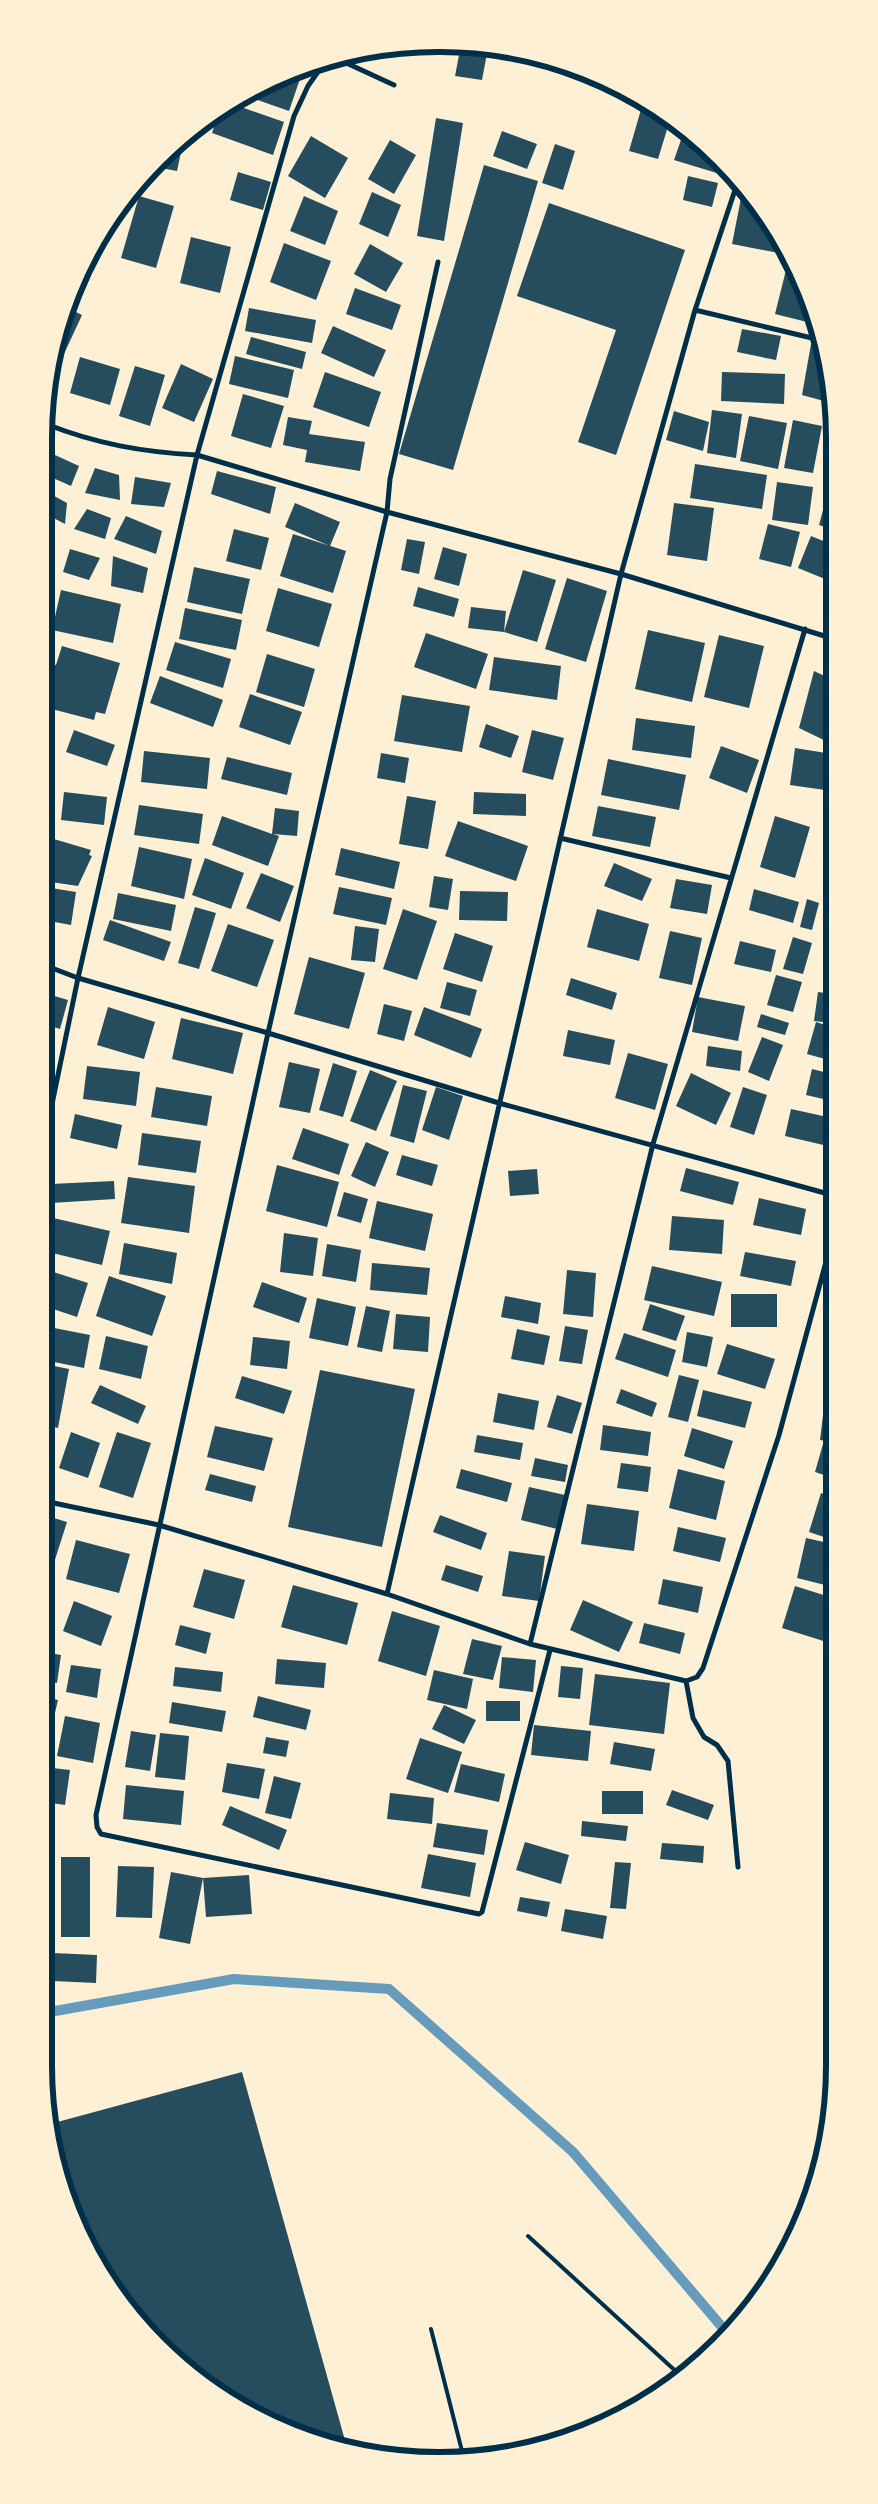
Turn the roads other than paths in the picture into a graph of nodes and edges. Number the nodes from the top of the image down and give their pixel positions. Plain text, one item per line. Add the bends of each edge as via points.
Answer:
1 (348, 64) edge
2 (318, 72) edge
3 (394, 84) dead end
4 (735, 190) edge
5 (438, 262) dead end
6 (695, 310) junction
7 (812, 338) edge
8 (53, 426) edge
9 (197, 455) junction
10 (387, 512) junction
11 (621, 574) junction
12 (805, 629) junction
13 (826, 636) edge
14 (560, 838) junction
15 (731, 878) junction
16 (52, 968) edge
17 (78, 978) junction
18 (268, 1033) junction
19 (52, 1103) edge
20 (499, 1103) junction
21 (653, 1144) junction
22 (826, 1193) edge
23 (826, 1259) edge
24 (52, 1503) edge
25 (159, 1525) junction
26 (387, 1594) junction
27 (530, 1644) junction
28 (550, 1650) junction
29 (686, 1681) junction
30 (738, 1867) dead end
31 (528, 2236) dead end
32 (431, 2329) dead end
33 (675, 2371) edge
34 (462, 2451) edge

1 - 3 street
2 - 9 street via 294,116
4 - 6 street
5 - 10 street via 390,479
6 - 7 street
6 - 11 street
8 - 9 street via 115,447
9 - 10 street
9 - 17 street
10 - 11 street
10 - 18 street
11 - 12 street
11 - 14 street
12 - 13 street
12 - 15 street
14 - 15 street
14 - 20 street
15 - 21 street
16 - 17 street
17 - 18 street
17 - 19 street
18 - 20 street
18 - 25 street
20 - 21 street
20 - 26 street
21 - 22 street
21 - 27 street
23 - 29 street via 779,1435 704,1668 697,1677
24 - 25 street
25 - 26 street
25 - 28 street via 96,1815 101,1834 479,1914
26 - 27 street
27 - 28 street
28 - 29 street
29 - 30 street via 693,1718 704,1737 717,1745 728,1761
31 - 33 lane
32 - 34 lane

